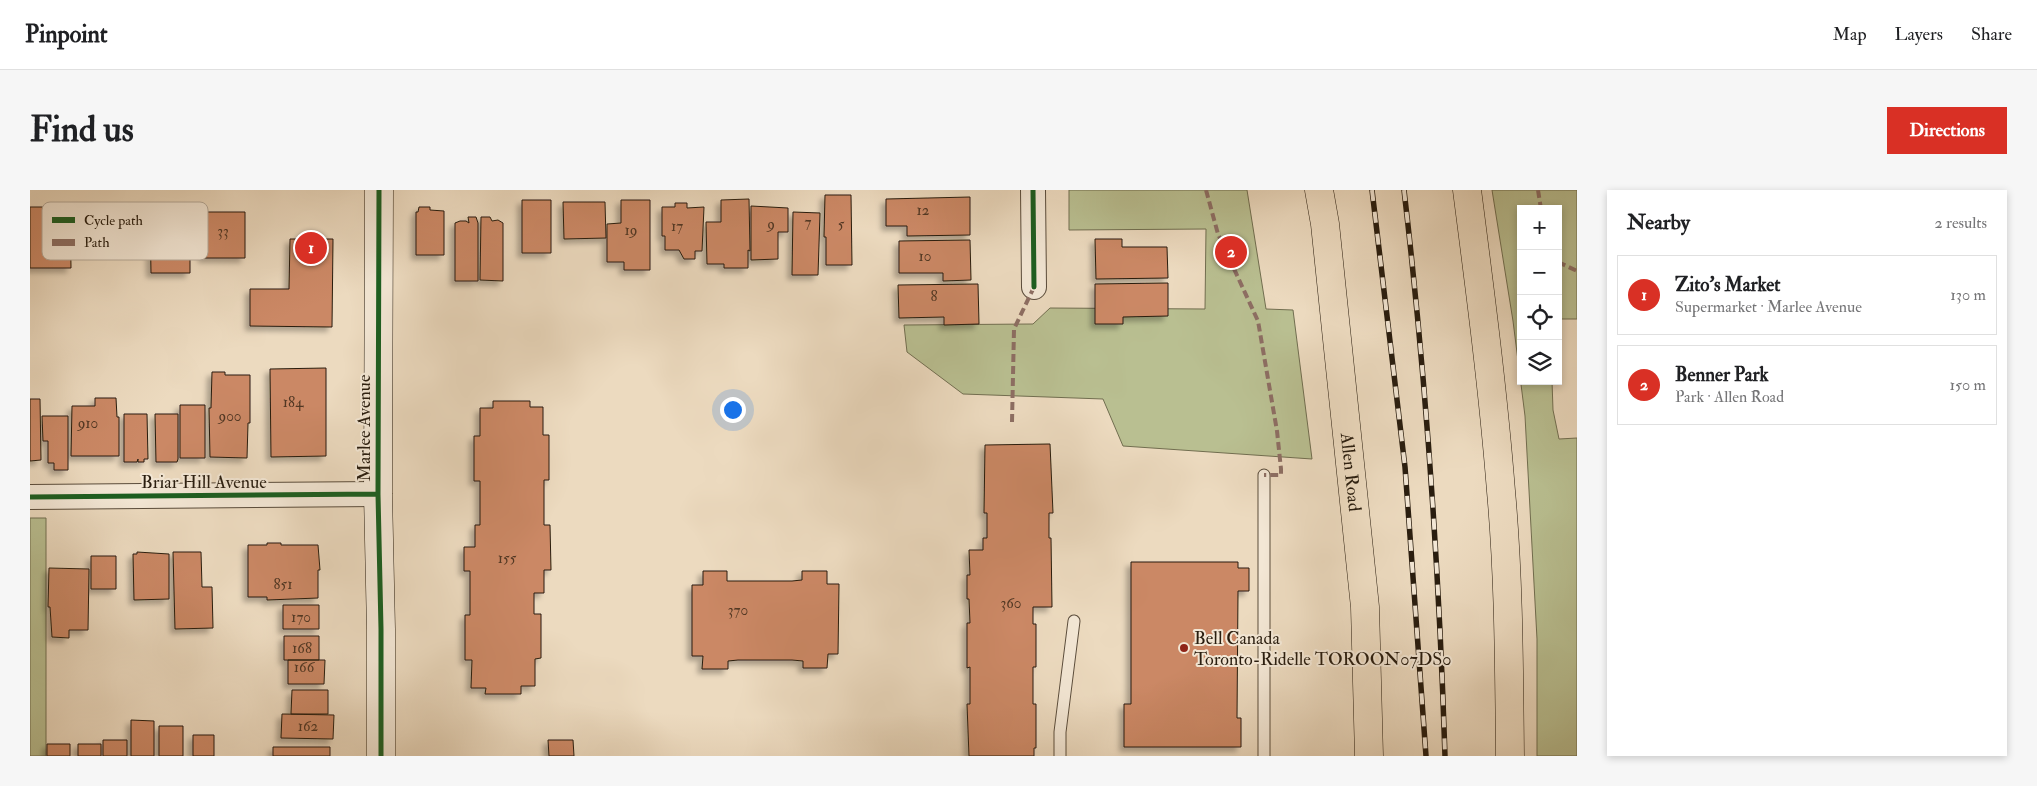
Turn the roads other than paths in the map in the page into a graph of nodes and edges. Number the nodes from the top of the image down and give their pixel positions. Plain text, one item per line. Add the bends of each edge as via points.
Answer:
1 (379, 190) edge
2 (1033, 190) edge
3 (1319, 190) edge
4 (1467, 190) edge
5 (1034, 286) dead end
6 (1264, 475) dead end
7 (378, 494) junction
8 (30, 498) edge
9 (1074, 621) dead end
10 (381, 756) edge
11 (1060, 756) edge
12 (1264, 756) edge
13 (1369, 756) edge
14 (1510, 756) edge

1 - 7 street, Marlee Avenue
2 - 5 street
3 - 13 highway, Allen Road via 1365,607
4 - 14 highway via 1502,491 1508,597
6 - 12 lane
7 - 8 street, Briar Hill Avenue
7 - 10 street, Marlee Avenue
9 - 11 lane

